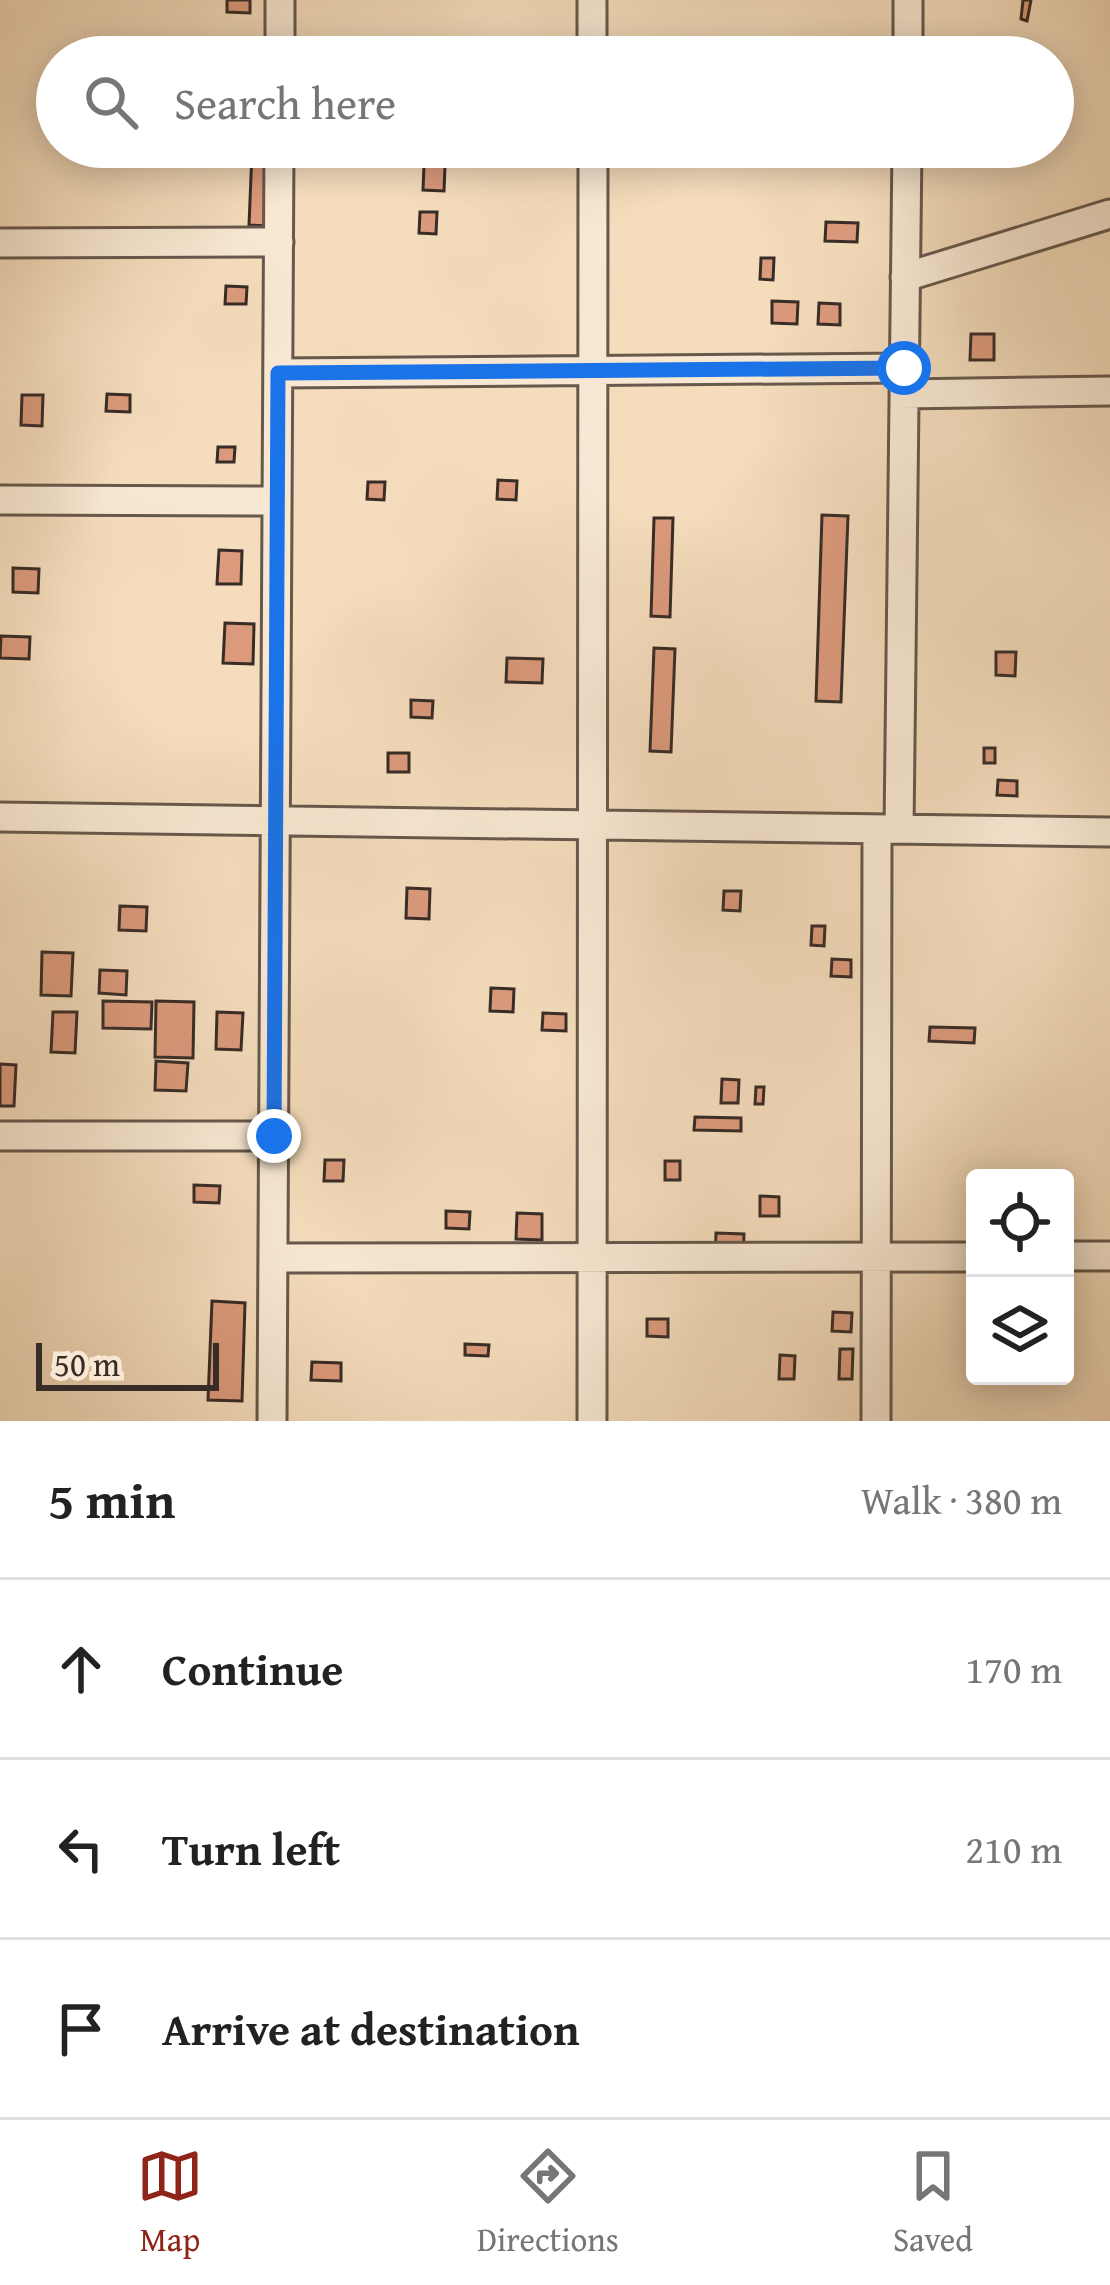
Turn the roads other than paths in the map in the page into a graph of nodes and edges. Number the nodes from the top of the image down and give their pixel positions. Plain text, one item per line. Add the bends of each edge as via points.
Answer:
1 (280, 0) edge
2 (592, 0) edge
3 (908, 0) edge
4 (280, 36) edge
5 (592, 36) edge
6 (908, 36) edge
7 (279, 168) edge
8 (592, 168) edge
9 (907, 168) edge
10 (1110, 214) edge
11 (279, 242) junction
12 (0, 243) edge
13 (905, 277) junction
14 (593, 370) junction
15 (278, 373) junction
16 (904, 381) junction
17 (1110, 391) edge
18 (0, 500) edge
19 (278, 501) junction
20 (0, 817) edge
21 (275, 820) junction
22 (593, 825) junction
23 (888, 829) junction
24 (1110, 832) edge
25 (0, 1136) edge
26 (274, 1136) junction
27 (1074, 1256) edge
28 (1110, 1256) edge
29 (876, 1257) junction
30 (966, 1257) edge
31 (273, 1258) junction
32 (593, 1258) junction
33 (272, 1421) edge
34 (592, 1421) edge
35 (876, 1421) edge

1 - 4 street
2 - 5 street
3 - 6 street
7 - 11 street
8 - 14 street
9 - 13 street
10 - 13 street
11 - 12 street
11 - 15 street
13 - 16 street
14 - 15 street
14 - 16 street
14 - 22 street
15 - 19 street
16 - 17 street
16 - 23 street
18 - 19 street
19 - 21 street
20 - 21 street
21 - 22 street
21 - 26 street
22 - 23 street
22 - 32 street
23 - 24 street
23 - 29 street
25 - 26 street
26 - 31 street
27 - 28 street
29 - 30 street
29 - 32 street
29 - 35 street
31 - 32 street
31 - 33 street
32 - 34 street

